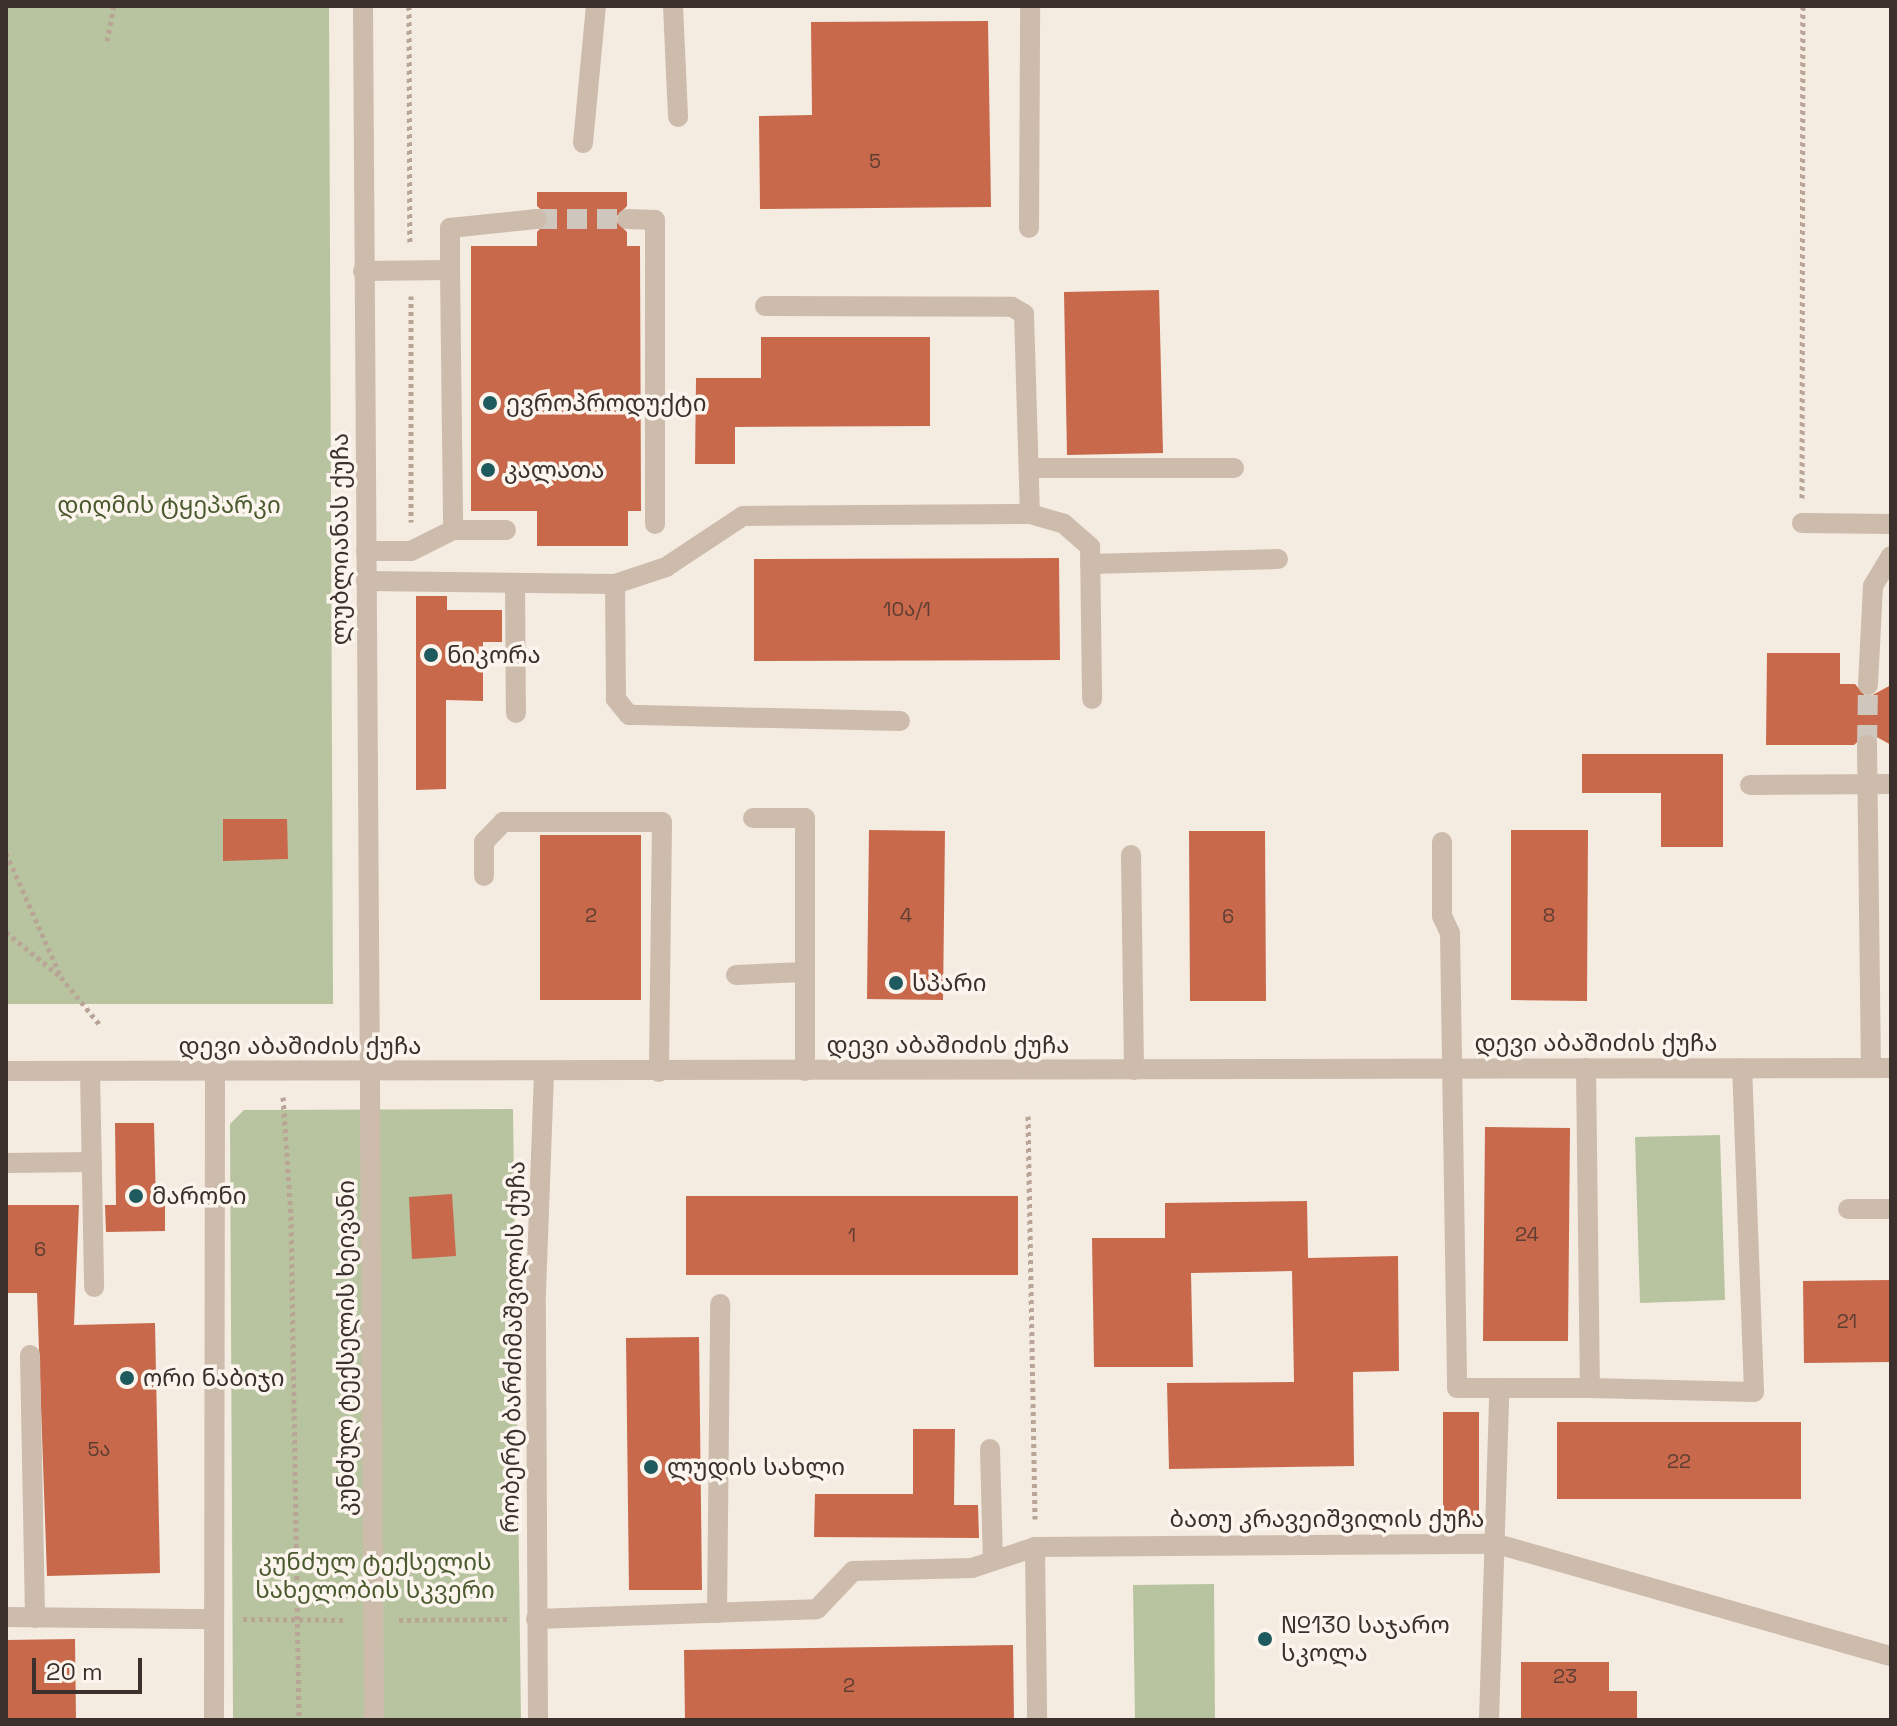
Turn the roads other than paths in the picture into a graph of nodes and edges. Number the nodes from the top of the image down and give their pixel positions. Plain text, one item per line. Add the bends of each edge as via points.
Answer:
1 (363, 6) edge
2 (596, 6) edge
3 (673, 6) edge
4 (1030, 6) edge
5 (678, 117) dead end
6 (583, 143) dead end
7 (537, 219) tunnel mouth
8 (627, 219) tunnel mouth
9 (1029, 228) dead end
10 (450, 270) junction
11 (363, 271) junction
12 (765, 306) dead end
13 (1030, 468) junction
14 (1234, 468) dead end
15 (1030, 514) junction
16 (1802, 523) road end
17 (655, 524) dead end
18 (1891, 524) edge
19 (453, 530) junction
20 (506, 530) dead end
21 (366, 551) junction
22 (1891, 556) edge
23 (1278, 559) dead end
24 (1090, 564) junction
25 (366, 581) junction
26 (515, 583) junction
27 (615, 584) junction
28 (1868, 685) tunnel mouth
29 (1092, 699) dead end
30 (516, 713) dead end
31 (900, 721) dead end
32 (1867, 745) tunnel mouth
33 (1868, 784) junction
34 (1891, 784) edge
35 (1750, 785) dead end
36 (753, 818) dead end
37 (1442, 842) dead end
38 (1131, 855) dead end
39 (484, 876) dead end
40 (805, 972) junction
41 (736, 975) dead end
42 (1586, 1068) junction
43 (1742, 1068) junction
44 (1881, 1068) edge
45 (1450, 1069) junction
46 (1134, 1070) junction
47 (6, 1071) edge
48 (369, 1071) junction
49 (805, 1071) junction
50 (90, 1072) junction
51 (215, 1072) junction
52 (544, 1072) junction
53 (659, 1072) junction
54 (92, 1162) junction
55 (6, 1163) edge
56 (1848, 1209) dead end
57 (1891, 1209) edge
58 (94, 1287) dead end
59 (720, 1304) dead end
60 (30, 1355) dead end
61 (1590, 1388) junction
62 (1499, 1393) junction
63 (990, 1449) dead end
64 (1497, 1544) junction
65 (1035, 1547) junction
66 (993, 1561) junction
67 (717, 1613) junction
68 (6, 1617) edge
69 (35, 1618) junction
70 (214, 1619) junction
71 (536, 1619) junction
72 (1891, 1656) edge
73 (214, 1720) edge
74 (374, 1720) edge
75 (538, 1720) edge
76 (1037, 1720) edge
77 (1489, 1720) edge

1 - 11 street, ლუბლიანას ქუჩა
2 - 6 street
3 - 5 street
4 - 9 street
7 - 10 street via 450,228
8 - 17 street via 655,220
10 - 11 street
10 - 19 street
11 - 21 street, ლუბლიანას ქუჩა
12 - 13 street via 1012,307 1024,314
13 - 14 street
13 - 15 street
15 - 24 street via 1064,524 1090,547
15 - 27 street via 743,516 666,567
16 - 18 street
19 - 20 street
19 - 21 street via 411,551
21 - 25 street, ლუბლიანას ქუჩა
22 - 28 street via 1873,586
23 - 24 street
24 - 29 street
25 - 26 street
25 - 48 street, ლუბლიანას ქუჩა
26 - 27 street
26 - 30 street
27 - 31 street via 616,699 629,715
32 - 33 street
33 - 34 street
33 - 35 street
33 - 44 street
36 - 40 street via 805,818
37 - 45 street
38 - 46 street
39 - 53 street via 484,842 503,822 662,822
40 - 41 street
40 - 49 street
42 - 43 street, დევი აბაშიძის ქუჩა
42 - 45 street, დევი აბაშიძის ქუჩა
42 - 61 street
43 - 44 street, დევი აბაშიძის ქუჩა
43 - 61 street via 1754,1392
45 - 46 street, დევი აბაშიძის ქუჩა
45 - 62 street via 1457,1388
46 - 49 street, დევი აბაშიძის ქუჩა
47 - 50 street, დევი აბაშიძის ქუჩა
48 - 51 street, დევი აბაშიძის ქუჩა
48 - 52 street, დევი აბაშიძის ქუჩა
48 - 74 street, კუნძულ ტექსელის ხეივანი
49 - 53 street, დევი აბაშიძის ქუჩა
50 - 51 street, დევი აბაშიძის ქუჩა
50 - 54 street
51 - 70 street
52 - 53 street, დევი აბაშიძის ქუჩა
52 - 71 street, რობერტ ბარძიმაშვილის ქუჩა
54 - 55 street
54 - 58 street
56 - 57 street
59 - 67 street
60 - 69 street
61 - 62 street
62 - 64 street
63 - 66 street
64 - 65 street, ბათუ კრავეიშვილის ქუჩა
64 - 72 street, ბათუ კრავეიშვილის ქუჩა
64 - 77 street
65 - 66 street, ბათუ კრავეიშვილის ქუჩა
65 - 76 street
66 - 67 street, ბათუ კრავეიშვილის ქუჩა via 972,1568 853,1571 817,1609
67 - 71 street, ბათუ კრავეიშვილის ქუჩა
68 - 69 street
69 - 70 street
70 - 73 street
71 - 75 street, რობერტ ბარძიმაშვილის ქუჩა

